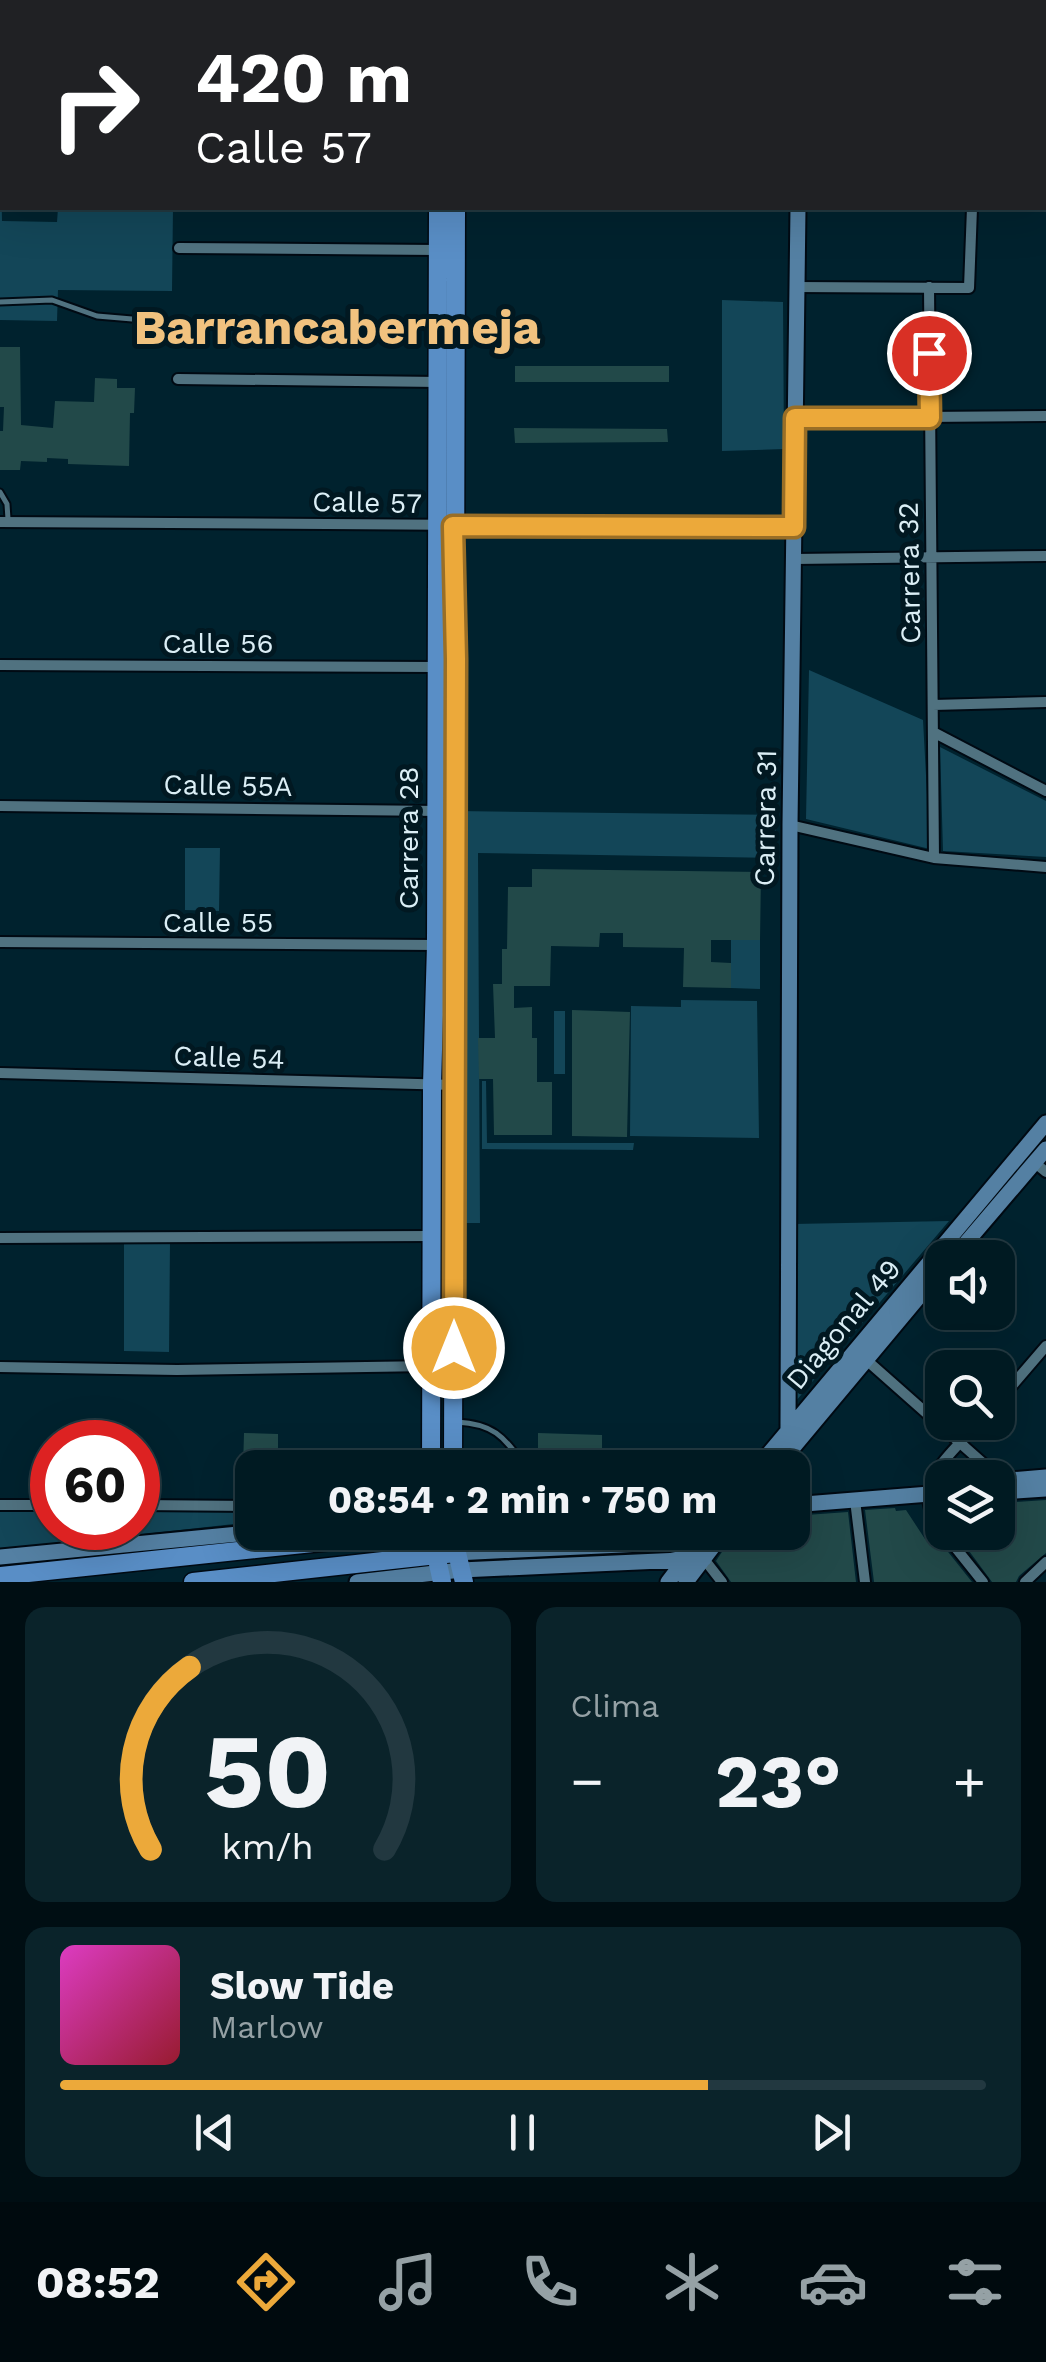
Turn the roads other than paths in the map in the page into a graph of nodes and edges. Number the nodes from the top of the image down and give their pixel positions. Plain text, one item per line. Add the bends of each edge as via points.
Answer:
1 (438, 210) edge
2 (456, 210) edge
3 (798, 210) edge
4 (972, 210) edge
5 (178, 248) dead end
6 (438, 250) junction
7 (929, 287) junction
8 (796, 288) junction
9 (0, 302) edge
10 (178, 323) dead end
11 (178, 380) dead end
12 (439, 382) junction
13 (1046, 416) edge
14 (795, 418) junction
15 (930, 418) junction
16 (0, 492) edge
17 (4, 522) edge
18 (444, 526) junction
19 (794, 527) junction
20 (1046, 556) edge
21 (932, 558) junction
22 (794, 559) junction
23 (0, 665) edge
24 (436, 667) junction
25 (1046, 702) edge
26 (933, 704) junction
27 (933, 732) junction
28 (1046, 791) edge
29 (0, 806) edge
30 (435, 810) junction
31 (456, 811) junction
32 (790, 825) junction
33 (934, 858) junction
34 (1046, 867) edge
35 (0, 942) edge
36 (436, 945) junction
37 (0, 1073) edge
38 (432, 1085) junction
39 (456, 1085) junction
40 (1046, 1123) edge
41 (1046, 1149) edge
42 (1040, 1167) edge
43 (430, 1236) junction
44 (0, 1238) edge
45 (969, 1240) edge
46 (925, 1287) edge
47 (1046, 1346) edge
48 (860, 1354) junction
49 (431, 1366) junction
50 (0, 1367) edge
51 (1015, 1382) edge
52 (454, 1422) junction
53 (788, 1428) junction
54 (965, 1440) edge
55 (962, 1443) junction
56 (430, 1450) edge
57 (453, 1450) edge
58 (513, 1450) edge
59 (771, 1450) edge
60 (789, 1450) edge
61 (947, 1460) edge
62 (977, 1460) edge
63 (1046, 1477) edge
64 (1015, 1482) edge
65 (1015, 1486) edge
66 (1046, 1489) edge
67 (925, 1494) edge
68 (855, 1500) junction
69 (810, 1504) edge
70 (0, 1505) edge
71 (30, 1505) edge
72 (160, 1505) edge
73 (235, 1506) edge
74 (235, 1534) edge
75 (247, 1550) edge
76 (697, 1550) edge
77 (702, 1550) edge
78 (957, 1550) edge
79 (694, 1556) junction
80 (0, 1558) edge
81 (1046, 1562) edge
82 (460, 1568) edge
83 (438, 1570) edge
84 (0, 1576) edge
85 (222, 1580) edge
86 (192, 1582) edge
87 (356, 1582) edge
88 (668, 1582) edge
89 (686, 1582) edge
90 (722, 1582) edge
91 (864, 1582) edge
92 (983, 1582) edge
93 (1025, 1582) edge

1 - 6 main road, Carrera 28
2 - 18 main road, Carrera 28
3 - 8 street, Carrera 31
4 - 7 street via 969,288
5 - 6 street
6 - 12 main road, Carrera 28
7 - 8 street
7 - 15 street, Carrera 32
8 - 14 street, Carrera 31
9 - 10 lane via 52,300 97,316
11 - 12 street
12 - 18 main road, Carrera 28
13 - 15 street
14 - 15 street
14 - 19 street, Carrera 31
15 - 21 street, Carrera 32
16 - 17 lane via 7,504
17 - 18 street, Calle 57
18 - 19 street, Calle 57
18 - 24 main road, Carrera 28
18 - 31 main road, Carrera 28
19 - 22 street, Carrera 31
20 - 21 street
21 - 22 street
21 - 26 street, Carrera 32
22 - 32 street, Carrera 31
23 - 24 street, Calle 56
24 - 30 main road, Carrera 28
25 - 26 street
26 - 27 street, Carrera 32
27 - 28 street
27 - 33 street, Carrera 32
29 - 30 street, Calle 55A
30 - 31 street, Calle 55A
30 - 36 main road, Carrera 28
31 - 39 main road, Carrera 28
32 - 33 street
32 - 53 street, Carrera 31
33 - 34 street
35 - 36 street, Calle 55
36 - 38 main road, Carrera 28
37 - 38 street, Calle 54
38 - 39 street, Calle 54
38 - 43 main road, Carrera 28
39 - 52 main road, Carrera 28
40 - 48 street, Diagonal 49
41 - 42 street
42 - 45 street
43 - 44 street
43 - 49 main road, Carrera 28
46 - 48 street, Diagonal 49
47 - 51 street
48 - 53 street, Diagonal 49
48 - 55 street
48 - 60 street, Diagonal 49
49 - 50 street
49 - 56 main road, Carrera 28
52 - 57 main road, Carrera 28
52 - 58 lane via 480,1423
53 - 59 street, Diagonal 49
54 - 55 street
55 - 61 street
55 - 62 street
63 - 64 street
65 - 66 street
67 - 68 street
68 - 69 street
68 - 91 street
70 - 71 street
72 - 73 street
74 - 80 street
75 - 84 main road
76 - 79 street
77 - 79 street
78 - 92 street
79 - 82 street
79 - 88 street
79 - 89 street
79 - 90 street
81 - 93 street
82 - 83 main road
83 - 85 main road
83 - 87 street
85 - 86 main road

